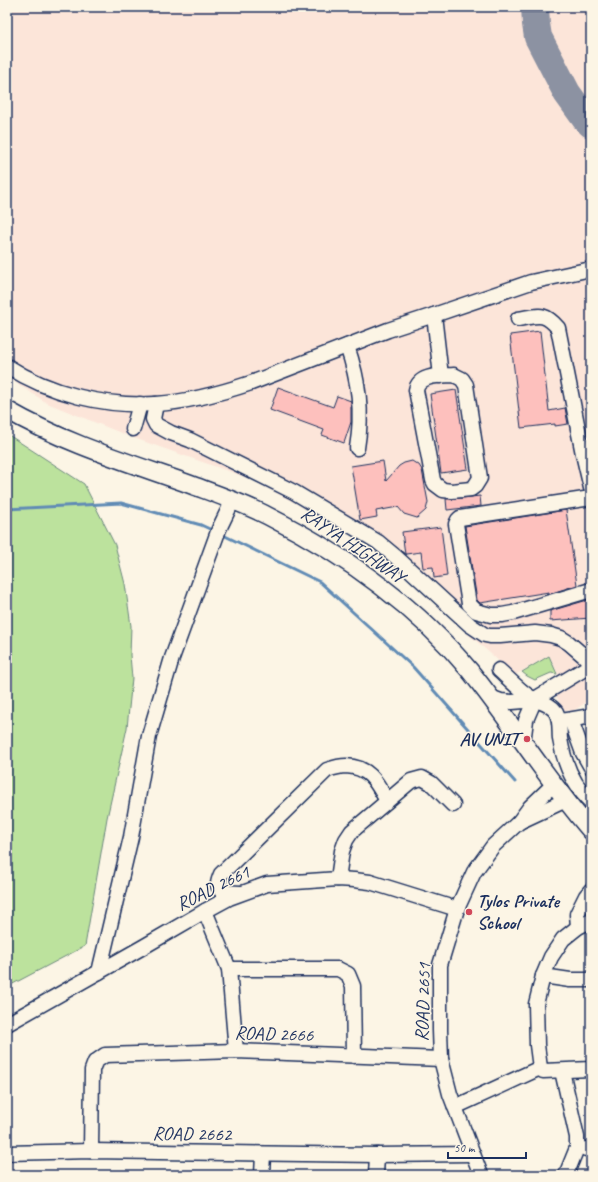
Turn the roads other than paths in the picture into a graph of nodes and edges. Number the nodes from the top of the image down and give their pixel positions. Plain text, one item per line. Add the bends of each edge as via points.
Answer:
1 (591, 269) edge
2 (434, 315) junction
3 (518, 319) dead end
4 (347, 346) junction
5 (7, 366) edge
6 (441, 376) junction
7 (140, 404) junction
8 (156, 404) junction
9 (7, 410) edge
10 (133, 429) dead end
11 (357, 448) dead end
12 (591, 488) edge
13 (591, 498) edge
14 (233, 500) junction
15 (591, 590) edge
16 (591, 664) edge
17 (499, 670) dead end
18 (490, 697) junction
19 (535, 699) junction
20 (591, 716) edge
21 (565, 721) junction
22 (523, 742) junction
23 (591, 767) edge
24 (554, 784) junction
25 (566, 800) junction
26 (387, 801) junction
27 (591, 802) edge
28 (453, 805) dead end
29 (519, 822) junction
30 (591, 831) edge
31 (338, 879) junction
32 (591, 890) edge
33 (241, 893) junction
34 (457, 909) junction
35 (204, 910) junction
36 (591, 921) edge
37 (578, 927) junction
38 (229, 969) junction
39 (99, 972) junction
40 (543, 976) junction
41 (591, 980) edge
42 (7, 1024) edge
43 (236, 1051) junction
44 (354, 1056) junction
45 (441, 1059) junction
46 (540, 1068) junction
47 (591, 1069) edge
48 (562, 1071) junction
49 (455, 1107) junction
50 (91, 1151) junction
51 (7, 1154) edge
52 (262, 1154) junction
53 (473, 1154) junction
54 (377, 1155) junction
55 (262, 1175) edge
56 (376, 1175) edge
57 (481, 1175) edge
58 (566, 1175) edge

1 - 2 street via 532,282
2 - 4 street
2 - 6 street
3 - 12 street via 544,316 558,328
4 - 8 street via 273,376 229,390
4 - 11 street via 359,396 360,424
5 - 7 street via 58,391 111,403
6 - 6 street via 423,380 416,390 433,480 447,491 471,489 480,478 466,385 459,376
7 - 8 street
7 - 10 street
8 - 16 street via 153,419 156,424 294,492 378,542 480,632 490,636 535,633 551,635 569,643
9 - 14 main road, RAYYA HIGHWAY via 81,446
13 - 15 street via 460,518 456,524 469,604 476,611 491,615 508,614
14 - 18 main road, RAYYA HIGHWAY via 301,533 378,583 446,645
14 - 39 street via 217,534 172,658 149,736 131,837
16 - 19 street
17 - 19 street
18 - 19 street via 512,702
18 - 22 main road, RAYYA HIGHWAY
19 - 21 street via 548,705
19 - 22 street via 526,720
20 - 21 street
21 - 23 street
21 - 27 street via 559,731 562,750 570,772
22 - 24 main road, RAYYA HIGHWAY
24 - 25 main road, RAYYA HIGHWAY
24 - 29 street, ROAD 2651 via 530,807
25 - 29 street, ROAD 2651
25 - 30 main road, RAYYA HIGHWAY
26 - 28 street via 411,781 422,778 431,783
26 - 31 street via 352,831 346,840
26 - 33 street via 372,776 366,772 346,766 327,770 221,874 218,888 222,892
29 - 34 street, ROAD 2651 via 480,863
31 - 33 street, ROAD 2661 via 267,884
31 - 34 street, ROAD 2661 via 370,882
32 - 37 street via 577,914
33 - 35 street, ROAD 2661
34 - 45 street, ROAD 2651 via 440,965
35 - 38 street
35 - 39 street, ROAD 2661
36 - 37 street
37 - 40 street via 563,939
38 - 43 street
38 - 44 street via 338,969 348,974 353,986
39 - 42 street, ROAD 2661
40 - 41 street
40 - 46 street via 536,1004
43 - 44 street, ROAD 2666
43 - 50 street, ROAD 2666 via 105,1055 95,1062 92,1070
44 - 45 street, ROAD 2666
45 - 49 street, ROAD 2651
46 - 48 street via 543,1071
46 - 49 street
47 - 48 street
48 - 58 street via 577,1137 577,1148
49 - 53 street, ROAD 2651
50 - 51 street, ROAD 2662
50 - 52 street, ROAD 2662
52 - 54 street, ROAD 2662
52 - 55 street
53 - 54 street, ROAD 2662
53 - 57 street, ROAD 2651
54 - 56 street

